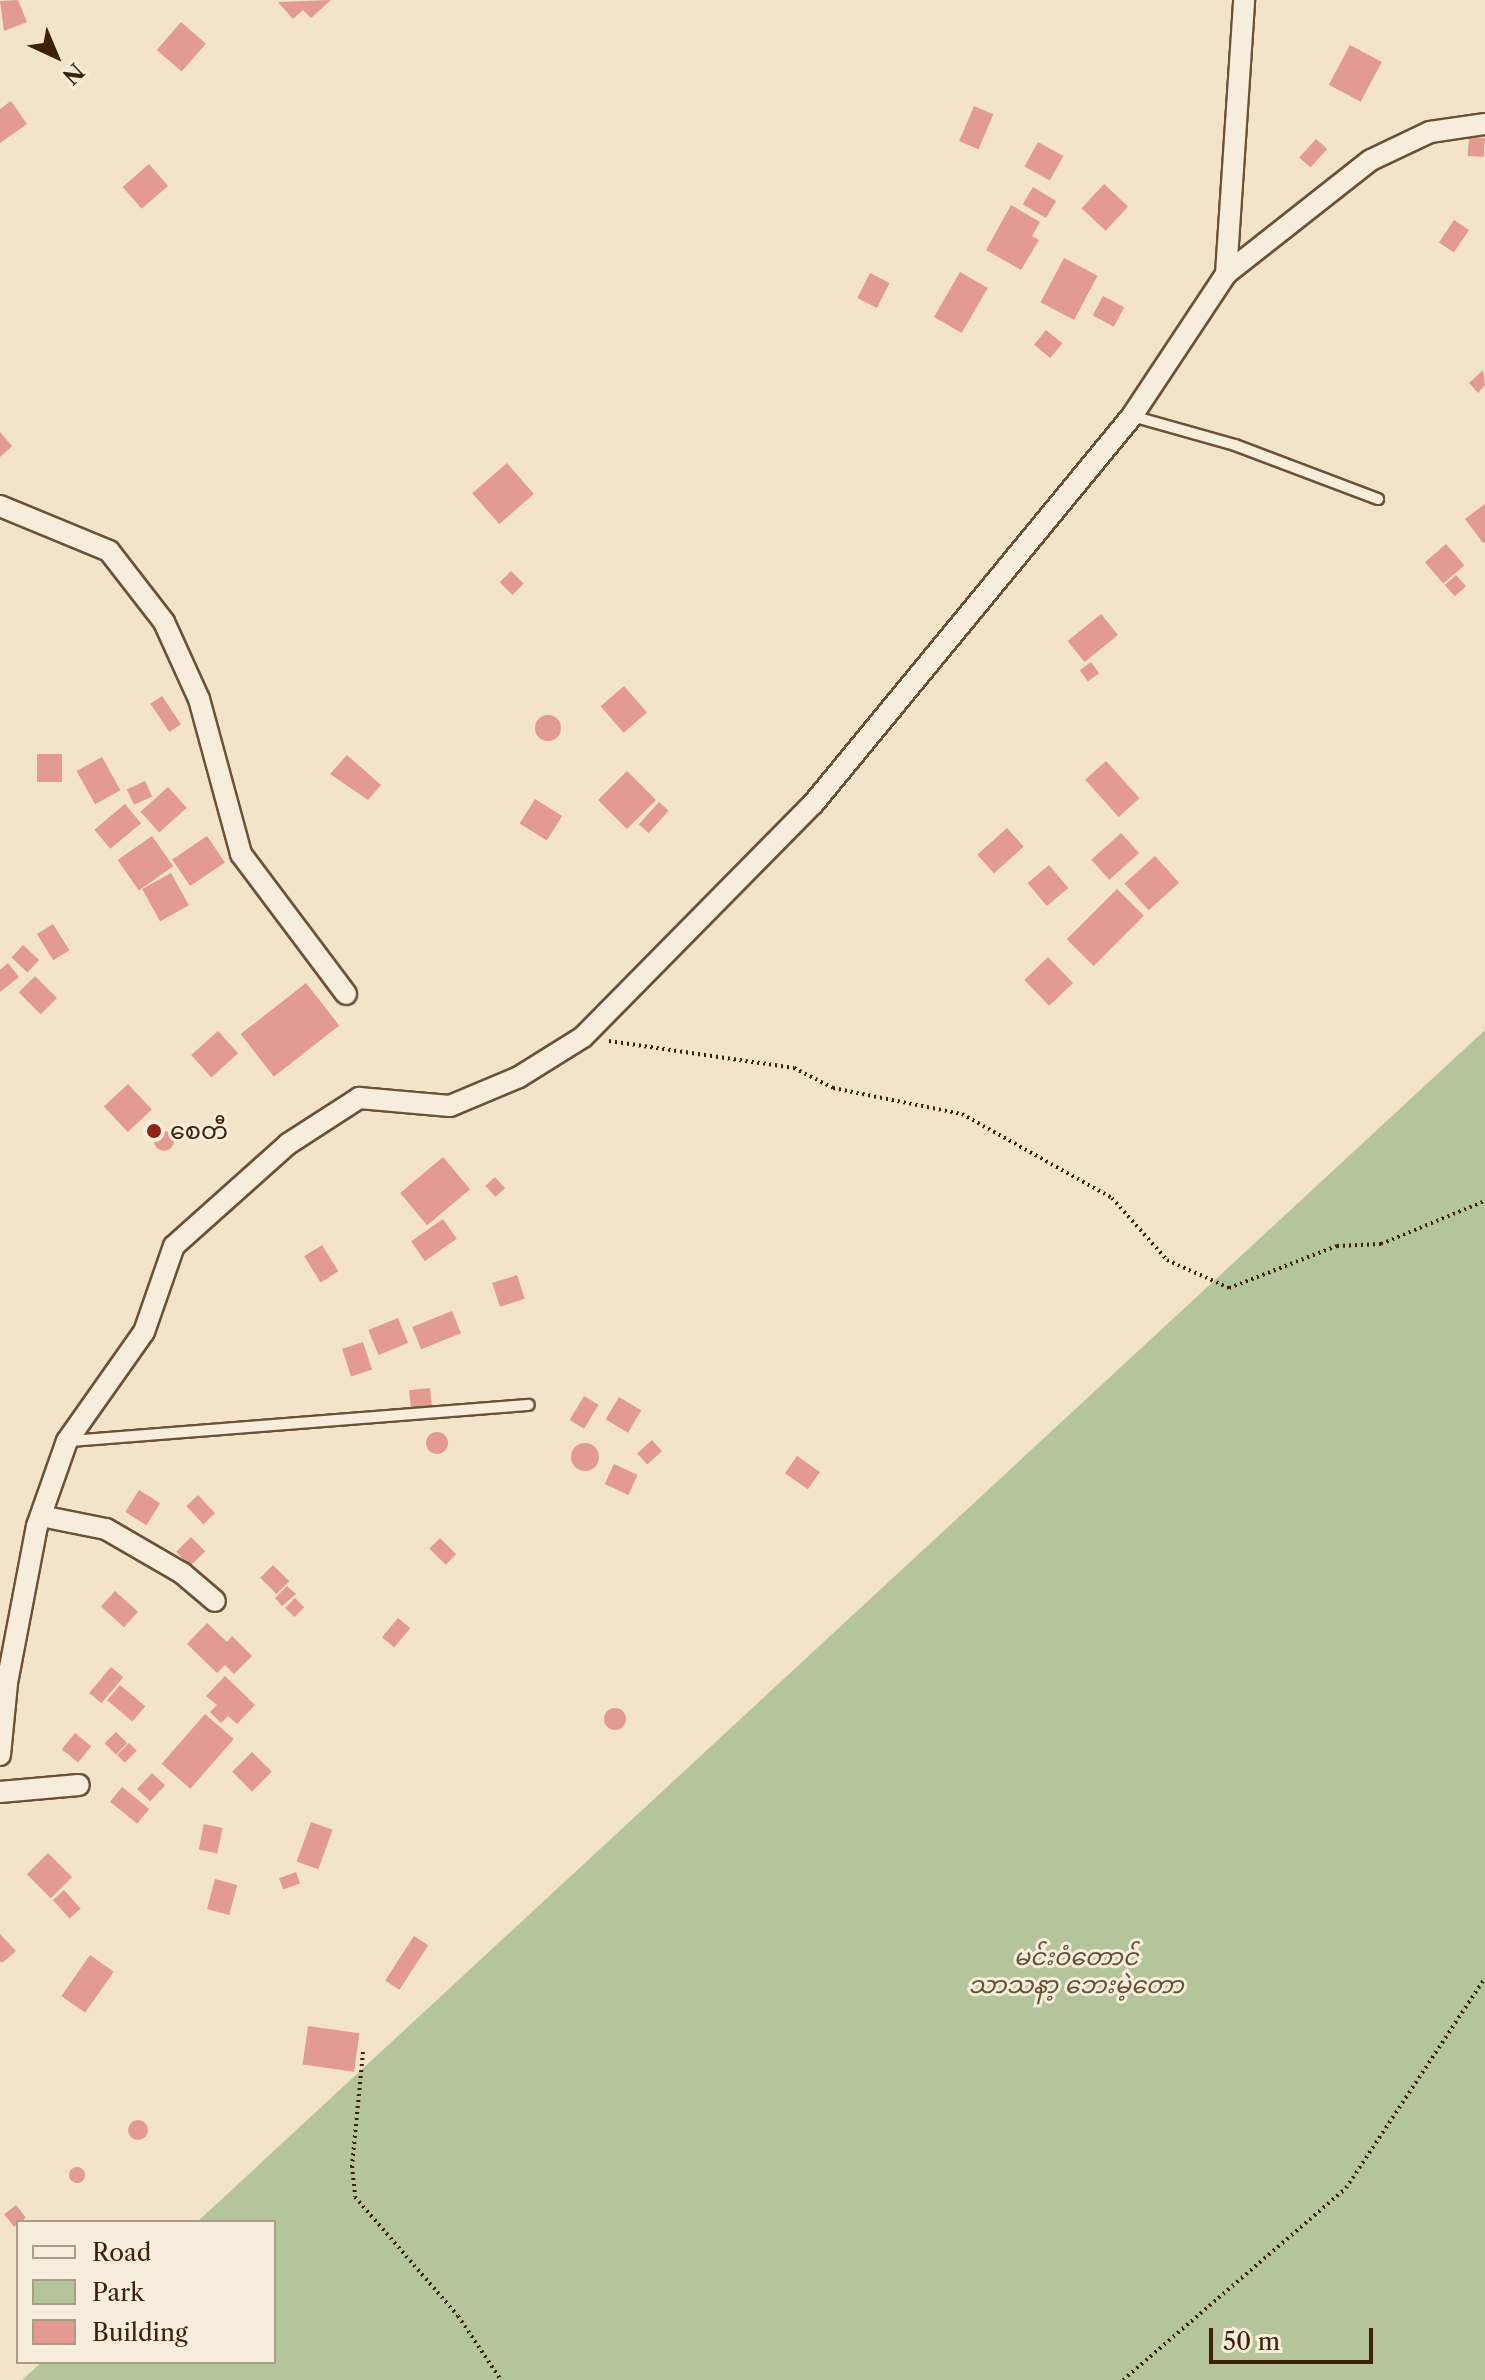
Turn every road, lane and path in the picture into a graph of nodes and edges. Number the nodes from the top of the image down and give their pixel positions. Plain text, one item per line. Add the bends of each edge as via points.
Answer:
1 (1244, 0) edge
2 (1485, 124) edge
3 (1226, 274) junction
4 (1132, 416) junction
5 (1378, 499) dead end
6 (0, 506) edge
7 (346, 994) dead end
8 (583, 1037) junction
9 (1485, 1201) edge
10 (529, 1405) dead end
11 (67, 1441) junction
12 (41, 1516) junction
13 (215, 1601) dead end
14 (0, 1755) edge
15 (79, 1785) dead end
16 (0, 1792) edge
17 (1485, 1978) edge
18 (363, 2052) dead end
19 (501, 2380) edge
20 (1123, 2380) edge

1 - 3 street
2 - 3 street via 1430,132 1371,160
3 - 4 street
4 - 5 lane via 1235,445
4 - 8 street via 813,804
6 - 7 street via 109,551 164,622 199,699 241,854
8 - 9 path via 794,1068 833,1088 962,1114 1112,1198 1167,1260 1229,1288 1337,1246 1381,1244
8 - 11 street via 519,1077 450,1106 359,1098 288,1144 174,1246 144,1332
10 - 11 lane
11 - 12 street
12 - 13 street via 106,1529 182,1573
12 - 14 street via 7,1683
15 - 16 street
17 - 20 path via 1346,2188
18 - 19 path via 352,2166 355,2197 458,2316

